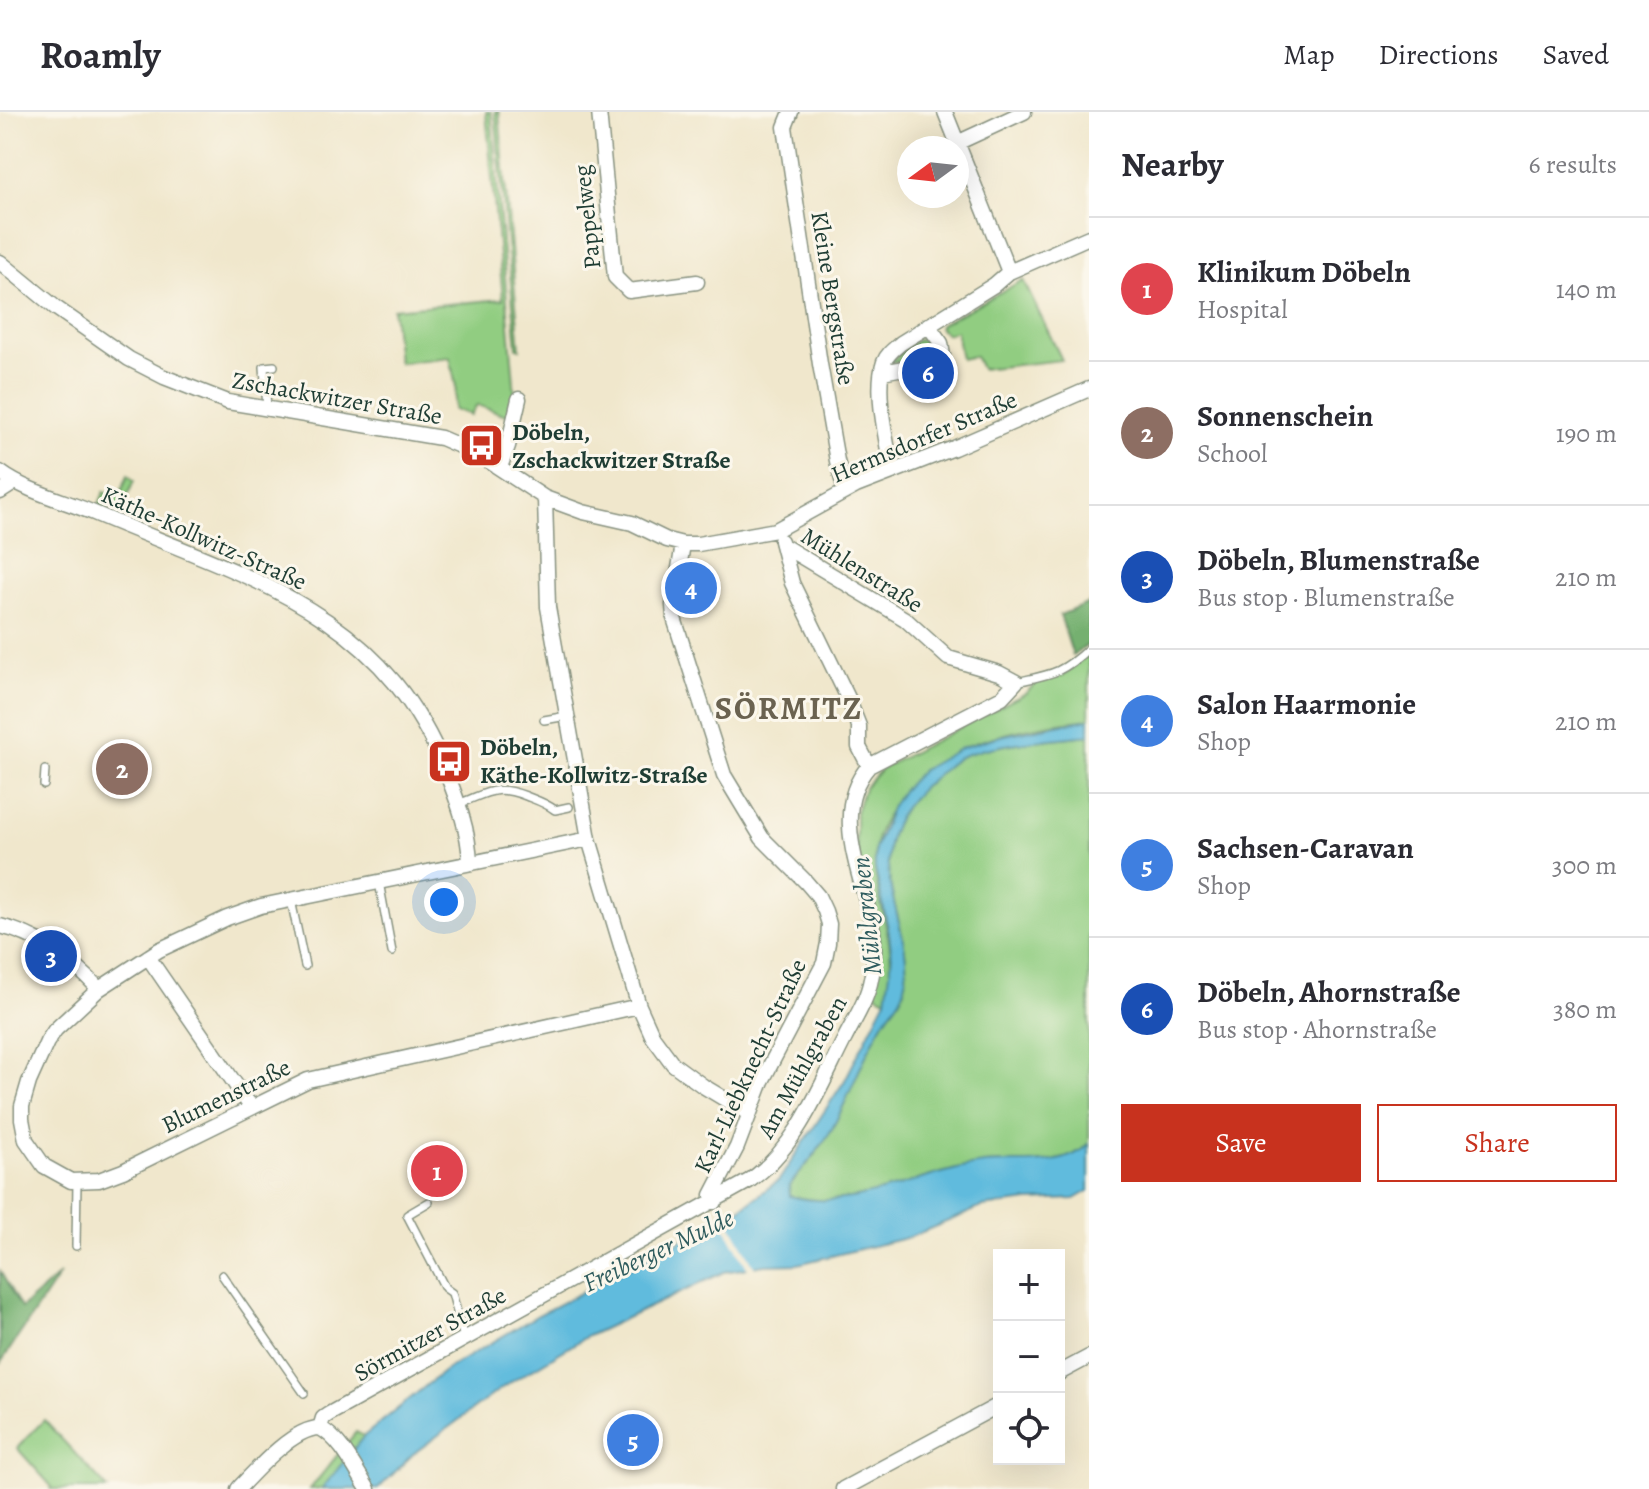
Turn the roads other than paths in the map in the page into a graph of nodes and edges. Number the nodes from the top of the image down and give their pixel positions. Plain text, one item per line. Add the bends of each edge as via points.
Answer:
1 (599, 112) edge
2 (791, 112) edge
3 (945, 112) edge
4 (1024, 112) edge
5 (954, 136) edge
6 (969, 137) edge
7 (969, 173) edge
8 (1089, 237) edge
9 (0, 262) edge
10 (1009, 272) junction
11 (697, 282) dead end
12 (928, 325) junction
13 (274, 366) dead end
14 (882, 372) junction
15 (1089, 389) edge
16 (519, 399) dead end
17 (267, 410) junction
18 (500, 467) junction
19 (0, 472) edge
20 (892, 472) junction
21 (14, 483) junction
22 (845, 491) junction
23 (0, 492) edge
24 (545, 498) junction
25 (776, 530) junction
26 (683, 544) junction
27 (782, 545) junction
28 (1089, 648) edge
29 (1016, 682) junction
30 (567, 716) junction
31 (544, 720) dead end
32 (869, 766) junction
33 (45, 770) dead end
34 (44, 785) dead end
35 (458, 804) junction
36 (569, 807) dead end
37 (589, 839) junction
38 (470, 863) junction
39 (379, 882) junction
40 (291, 900) junction
41 (0, 926) edge
42 (392, 952) dead end
43 (148, 957) junction
44 (305, 966) dead end
45 (99, 989) junction
46 (639, 1006) junction
47 (251, 1107) junction
48 (748, 1113) junction
49 (77, 1182) junction
50 (429, 1202) dead end
51 (715, 1202) junction
52 (659, 1232) joint
53 (76, 1246) dead end
54 (222, 1275) dead end
55 (465, 1340) junction
56 (1089, 1357) edge
57 (1065, 1370) edge
58 (304, 1393) dead end
59 (993, 1408) edge
60 (320, 1428) junction
61 (238, 1489) edge
62 (368, 1489) edge
63 (843, 1489) edge

1 - 11 street, Pappelweg via 615,277 629,291
2 - 22 street, Kleine Bergstraße via 785,127 820,364
3 - 5 street
4 - 6 street
7 - 10 street
8 - 10 street
9 - 17 street, Zschackwitzer Straße via 129,359 203,394
10 - 12 street
12 - 14 street via 888,354
12 - 14 street via 943,356 927,365
13 - 17 lane via 264,367
14 - 20 street
15 - 20 street, Hermsdorfer Straße
16 - 18 street
17 - 18 street, Zschackwitzer Straße via 441,438
18 - 24 street, Zschackwitzer Straße
19 - 21 street, Käthe-Kollwitz-Straße
20 - 22 street, Hermsdorfer Straße
21 - 23 street
21 - 35 street, Käthe-Kollwitz-Straße via 249,578 298,601 343,632 409,699
22 - 25 street, Hermsdorfer Straße
24 - 26 street, Zschackwitzer Straße
24 - 30 street via 548,607
25 - 26 street, Hermsdorfer Straße
25 - 27 street, Mühlenstraße
26 - 48 street, Karl-Liebknecht-Straße via 674,618 724,775 762,838 818,896 829,924 824,963
27 - 29 street, Mühlenstraße via 905,619 948,658
27 - 32 street via 792,583 848,698
28 - 29 lane via 1066,669
29 - 32 street via 1002,697
30 - 31 lane
30 - 37 street
32 - 51 street, Am Mühlgraben via 854,789 850,811 875,945 867,996 783,1149 763,1171
33 - 34 lane
35 - 36 lane via 509,788 555,810
35 - 38 street, Käthe-Kollwitz-Straße
37 - 38 street
37 - 46 street
38 - 39 street
39 - 40 street
39 - 42 lane
40 - 43 street via 227,918
40 - 44 lane
41 - 45 street via 58,952
43 - 45 street
43 - 47 street
45 - 49 street via 47,1042 22,1106 24,1132 37,1158 63,1179
46 - 47 street, Blumenstraße via 329,1073
46 - 48 street via 673,1064
47 - 49 street, Blumenstraße via 123,1171
48 - 51 street, Karl-Liebknecht-Straße via 712,1195
49 - 53 lane
50 - 55 lane via 407,1215 452,1293
51 - 52 street, Karl-Liebknecht-Straße
52 - 55 street, Sörmitzer Straße
54 - 58 lane
55 - 60 street, Sörmitzer Straße via 329,1414
56 - 57 street
59 - 63 street
60 - 61 street, Sörmitzer Straße via 304,1430
60 - 62 street via 337,1443

